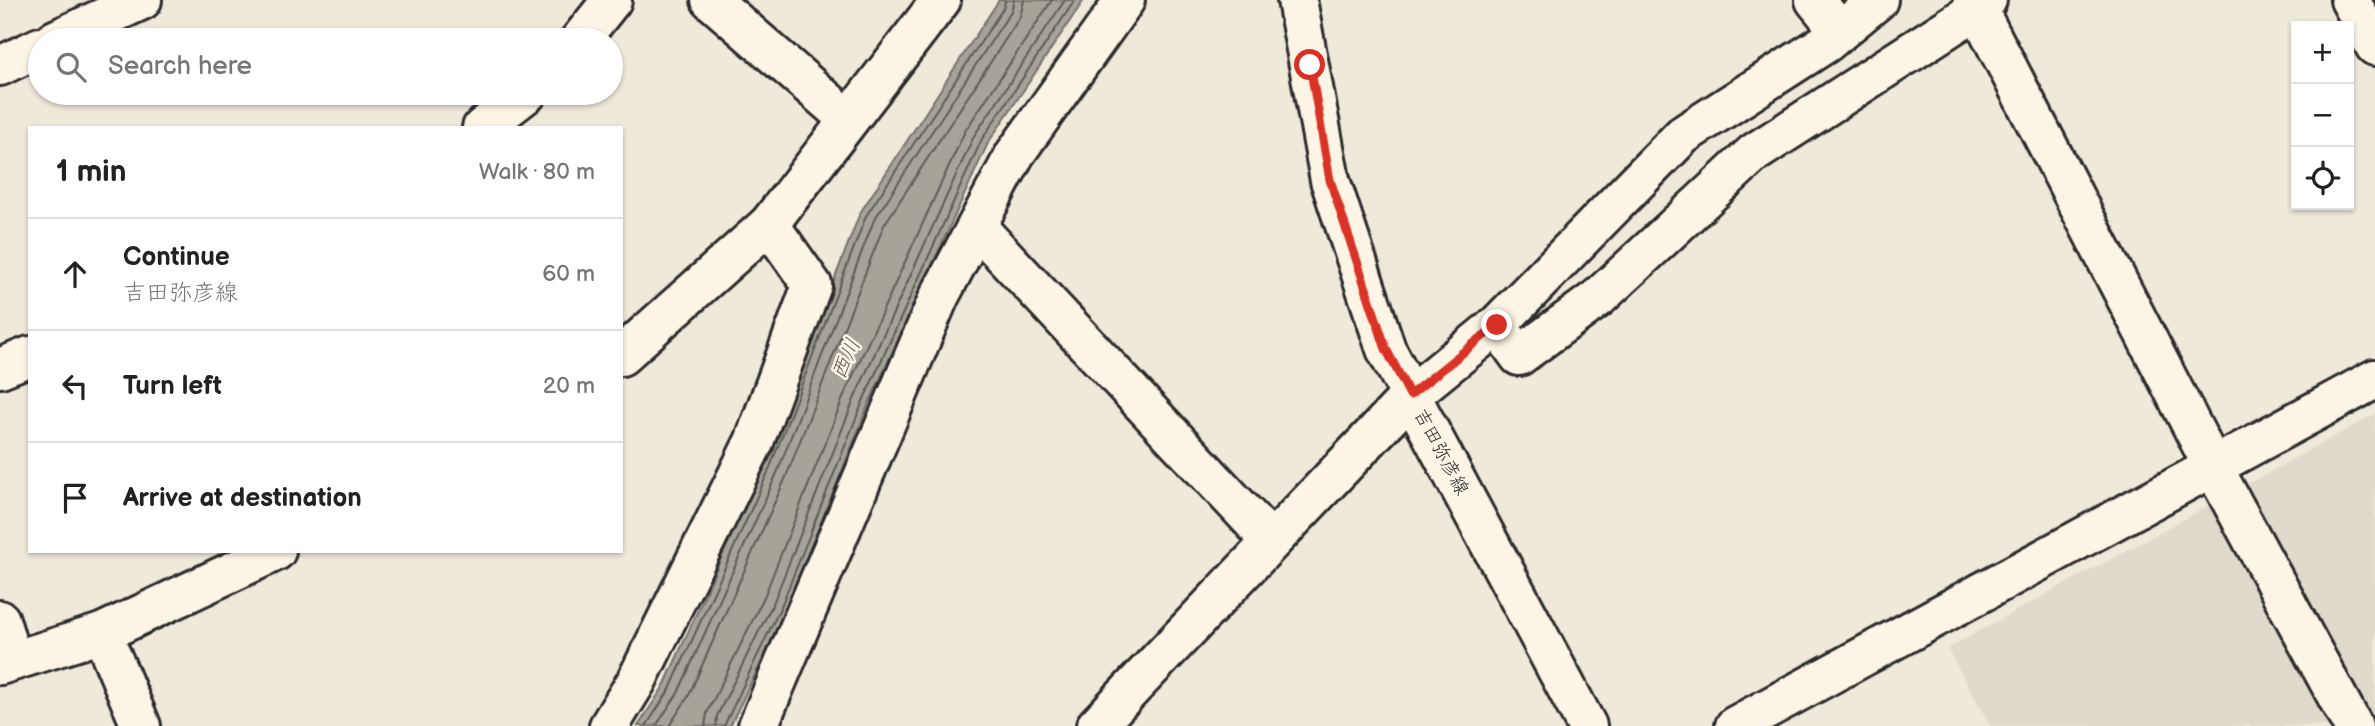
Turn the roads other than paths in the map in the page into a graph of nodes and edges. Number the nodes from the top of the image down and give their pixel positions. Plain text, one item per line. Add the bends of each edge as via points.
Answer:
1 (142, 0) edge
2 (612, 0) edge
3 (711, 0) edge
4 (941, 0) edge
5 (1125, 0) edge
6 (1297, 0) edge
7 (1815, 0) edge
8 (1878, 0) edge
9 (2350, 0) edge
10 (1979, 3) edge
11 (81, 28) edge
12 (590, 28) edge
13 (1840, 31) junction
14 (2375, 46) edge
15 (28, 53) edge
16 (0, 66) edge
17 (512, 105) edge
18 (848, 119) junction
19 (485, 126) edge
20 (769, 223) junction
21 (976, 227) junction
22 (1497, 325) junction
23 (623, 354) edge
24 (28, 356) edge
25 (0, 369) edge
26 (2375, 379) edge
27 (1410, 395) junction
28 (2213, 467) junction
29 (1271, 541) junction
30 (272, 553) edge
31 (0, 620) edge
32 (102, 633) junction
33 (6, 663) edge
34 (141, 726) edge
35 (609, 726) edge
36 (758, 726) edge
37 (1096, 726) edge
38 (1587, 726) edge
39 (1735, 726) edge
40 (2353, 726) edge

1 - 11 street
2 - 12 street
3 - 18 street
4 - 18 street
5 - 21 street via 1015,154
6 - 27 street, 吉田弥彦線 via 1330,180 1386,349
7 - 13 street
8 - 13 street
9 - 14 street
10 - 22 street via 1754,153 1598,298 1519,356
10 - 28 street
13 - 22 street via 1683,135
15 - 16 street
17 - 19 street
18 - 20 street
20 - 23 street
20 - 35 street via 812,285 754,442 636,682
21 - 29 street
21 - 36 street via 939,297
22 - 27 street
24 - 25 street
26 - 28 street
27 - 29 street
27 - 38 street, 吉田弥彦線
28 - 39 street
28 - 40 street
29 - 37 street
30 - 32 street
31 - 33 street
32 - 33 street
32 - 34 street

